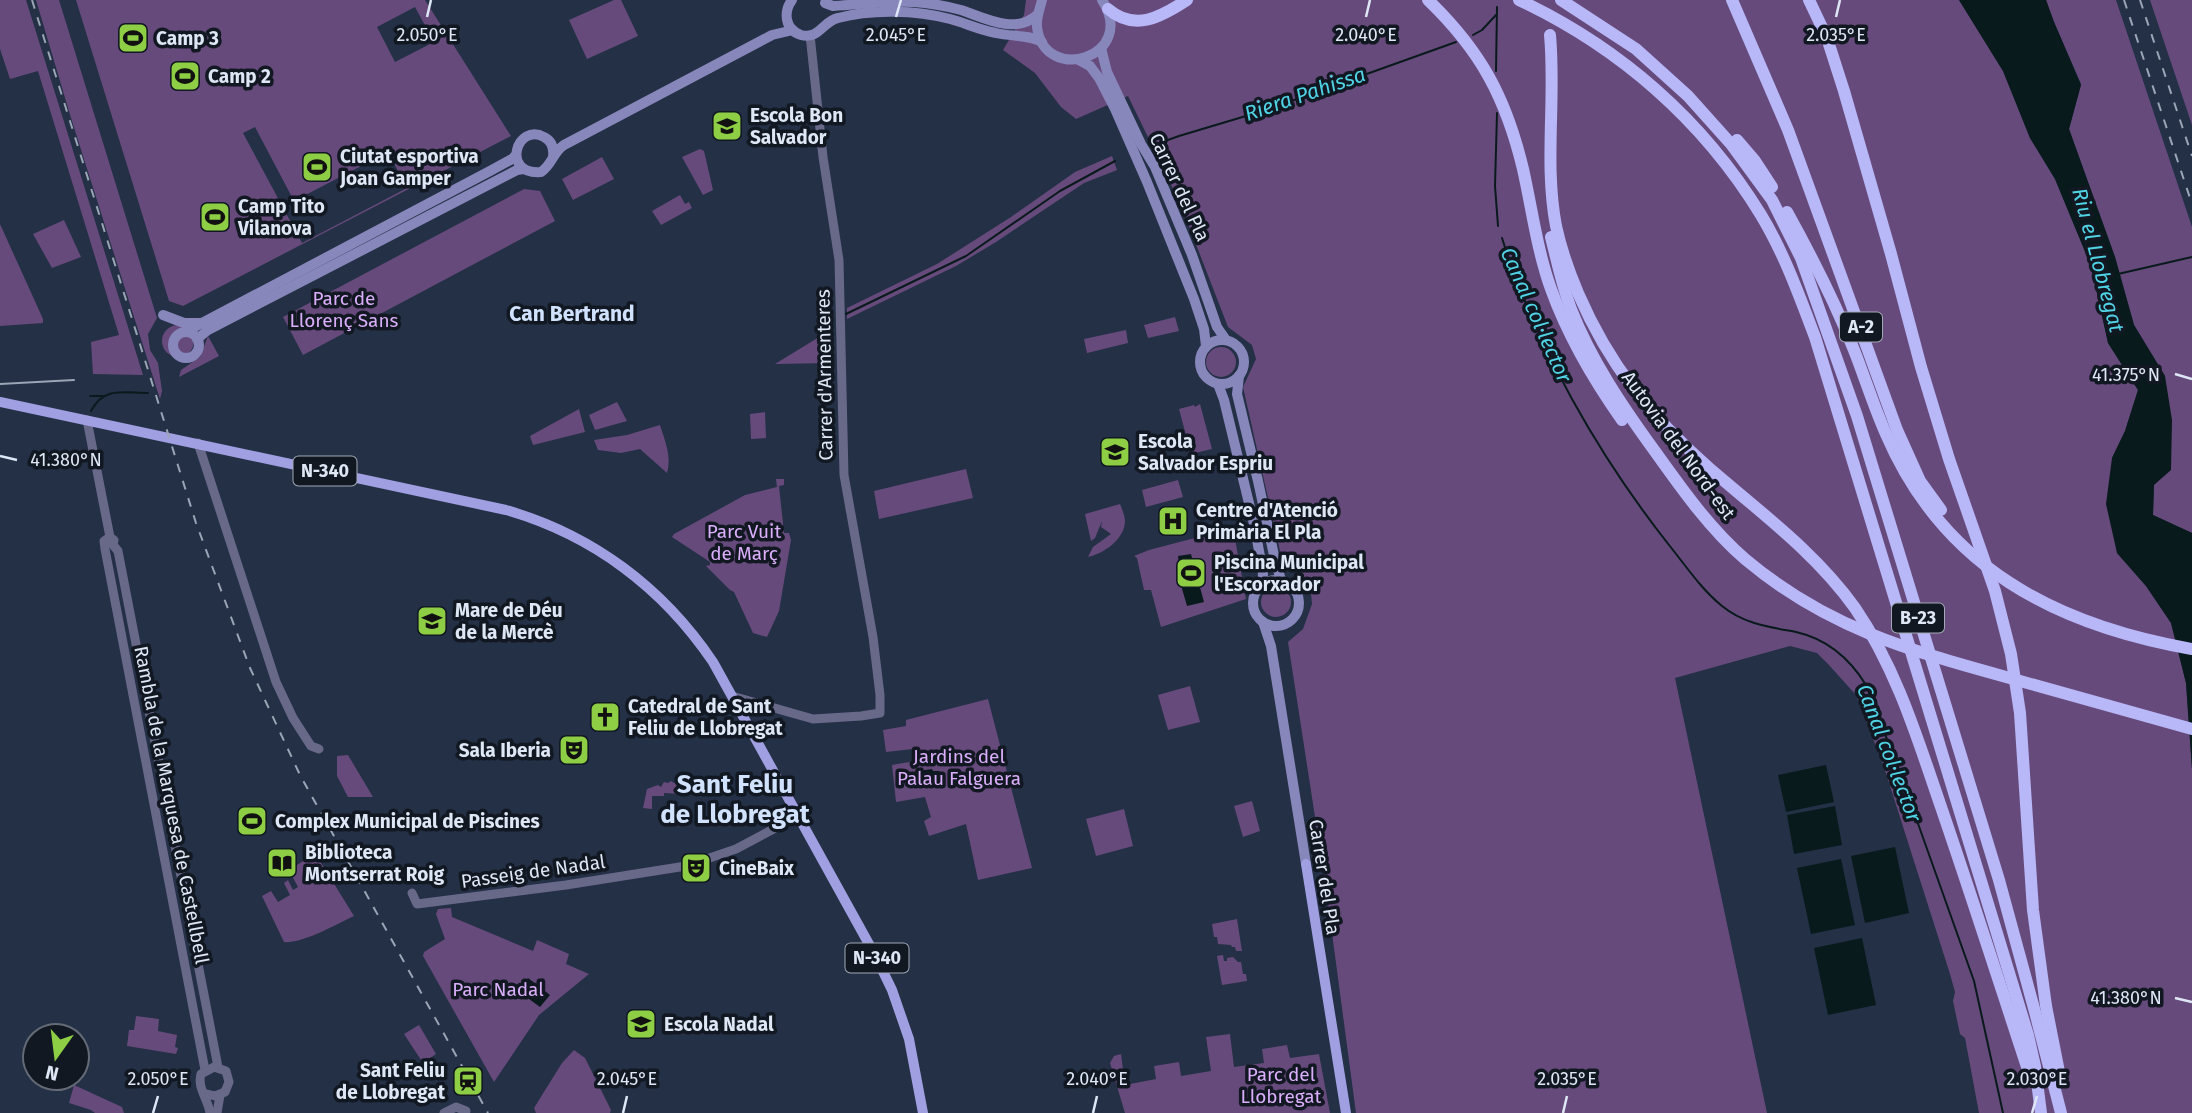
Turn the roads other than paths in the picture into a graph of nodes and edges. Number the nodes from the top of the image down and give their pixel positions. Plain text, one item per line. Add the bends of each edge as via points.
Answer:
1 (792, 0) edge
2 (1187, 0) edge
3 (1427, 0) edge
4 (1518, 0) edge
5 (1550, 0) edge
6 (1561, 0) edge
7 (1732, 0) edge
8 (1810, 0) edge
9 (824, 2) edge
10 (1041, 5) edge
11 (1105, 5) edge
12 (827, 23) junction
13 (790, 26) junction
14 (810, 35) junction
15 (1550, 35) junction
16 (1042, 42) junction
17 (1101, 48) junction
18 (1636, 49) junction
19 (1079, 60) junction
20 (556, 146) junction
21 (516, 155) junction
22 (524, 169) junction
23 (163, 315) dead end
24 (200, 323) junction
25 (185, 332) junction
26 (198, 340) junction
27 (1226, 340) junction
28 (1206, 346) junction
29 (1239, 376) junction
30 (1218, 384) junction
31 (0, 402) edge
32 (87, 420) junction
33 (198, 443) junction
34 (1944, 522) junction
35 (1714, 529) junction
36 (109, 543) junction
37 (1281, 580) junction
38 (1262, 584) junction
39 (1263, 622) junction
40 (1280, 625) junction
41 (1271, 646) junction
42 (2192, 648) edge
43 (732, 696) junction
44 (2192, 729) edge
45 (318, 749) dead end
46 (798, 816) junction
47 (1306, 864) joint
48 (412, 893) dead end
49 (218, 1067) junction
50 (205, 1070) junction
51 (203, 1093) junction
52 (220, 1095) junction
53 (2041, 1111) edge
54 (209, 1113) edge
55 (217, 1113) edge
56 (444, 1113) edge
57 (465, 1113) edge
58 (923, 1113) edge
59 (1346, 1113) edge
60 (2062, 1113) edge

1 - 13 main road via 787,9
2 - 11 highway via 1136,22 1121,19
3 - 35 highway via 1469,44 1505,107 1550,287 1576,345 1633,435 1679,495
4 - 53 highway, B-23 via 1605,49 1684,115 1726,163 1762,216 1790,272 1815,337 1986,894 2028,1035
5 - 15 highway, Autovia del Nord-est
6 - 18 highway, B-23
7 - 34 highway, A-2 via 1812,191 1897,430
8 - 60 highway via 1844,91 1921,367 2011,654 2022,727 2033,910 2062,1088
9 - 10 main road via 833,6 915,2 1012,24 1023,24
9 - 12 main road
10 - 16 main road via 1037,29
11 - 17 main road via 1110,30
12 - 14 main road
12 - 16 main road via 838,17 909,12
13 - 14 main road via 801,35
13 - 20 main road
14 - 43 street, Carrer d'Armenteres via 839,260 844,475 876,659 880,713 813,719
15 - 35 highway, Autovia del Nord-est via 1545,63 1544,183 1562,281 1590,348 1623,407
15 - 53 highway via 1556,228 1569,272 1597,334 1644,404 1833,581 1879,648 1917,735
16 - 19 main road via 1057,55
17 - 19 main road
17 - 27 main road, Carrer del Pla via 1107,72 1155,167
18 - 34 highway via 1678,77 1755,161 1834,302 1886,436 1914,487
18 - 60 highway, B-23 via 1688,96 1731,144 1772,200 1801,258 1857,416 1999,880
19 - 28 main road, Carrer del Pla via 1099,78 1115,109 1194,299
20 - 21 main road via 544,137 527,136
20 - 22 main road via 551,163 541,172
21 - 22 main road
21 - 24 main road
22 - 26 main road via 208,330
23 - 24 main road
24 - 25 main road
25 - 26 main road
25 - 26 main road via 173,341 179,356 194,354
27 - 28 main road
27 - 29 main road via 1243,354
28 - 30 main road via 1199,358 1201,370 1207,380
29 - 30 main road
29 - 37 main road via 1237,397
30 - 38 main road via 1255,528
31 - 32 main road, N-340
32 - 33 main road, N-340
32 - 36 street, Rambla de la Marquesa de Castellbell
33 - 43 main road, N-340 via 506,510 559,529 611,557 667,604 698,640
33 - 45 street via 275,682 293,718 311,746
34 - 42 highway, A-2 via 2001,573 2037,596
35 - 44 highway, Autovia del Nord-est via 1764,575 1825,615 1854,628 1937,658
36 - 49 street, Rambla de la Marquesa de Castellbell via 120,558
36 - 50 street, Rambla de la Marquesa de Castellbell
37 - 38 main road
37 - 40 main road via 1296,590 1299,606 1294,617
38 - 39 main road via 1253,604
39 - 40 main road
39 - 41 main road, Carrer del Pla
40 - 41 main road
41 - 47 main road, Carrer del Pla
43 - 46 main road, N-340
46 - 48 street, Passeig de Nadal via 736,849 686,866 417,904
46 - 58 main road, N-340 via 892,990 909,1039
47 - 59 main road, Carrer del Pla
49 - 50 street
49 - 52 street via 226,1071 229,1082
50 - 51 street via 199,1084
51 - 52 street
51 - 54 street
52 - 55 street
56 - 57 street via 456,1107

